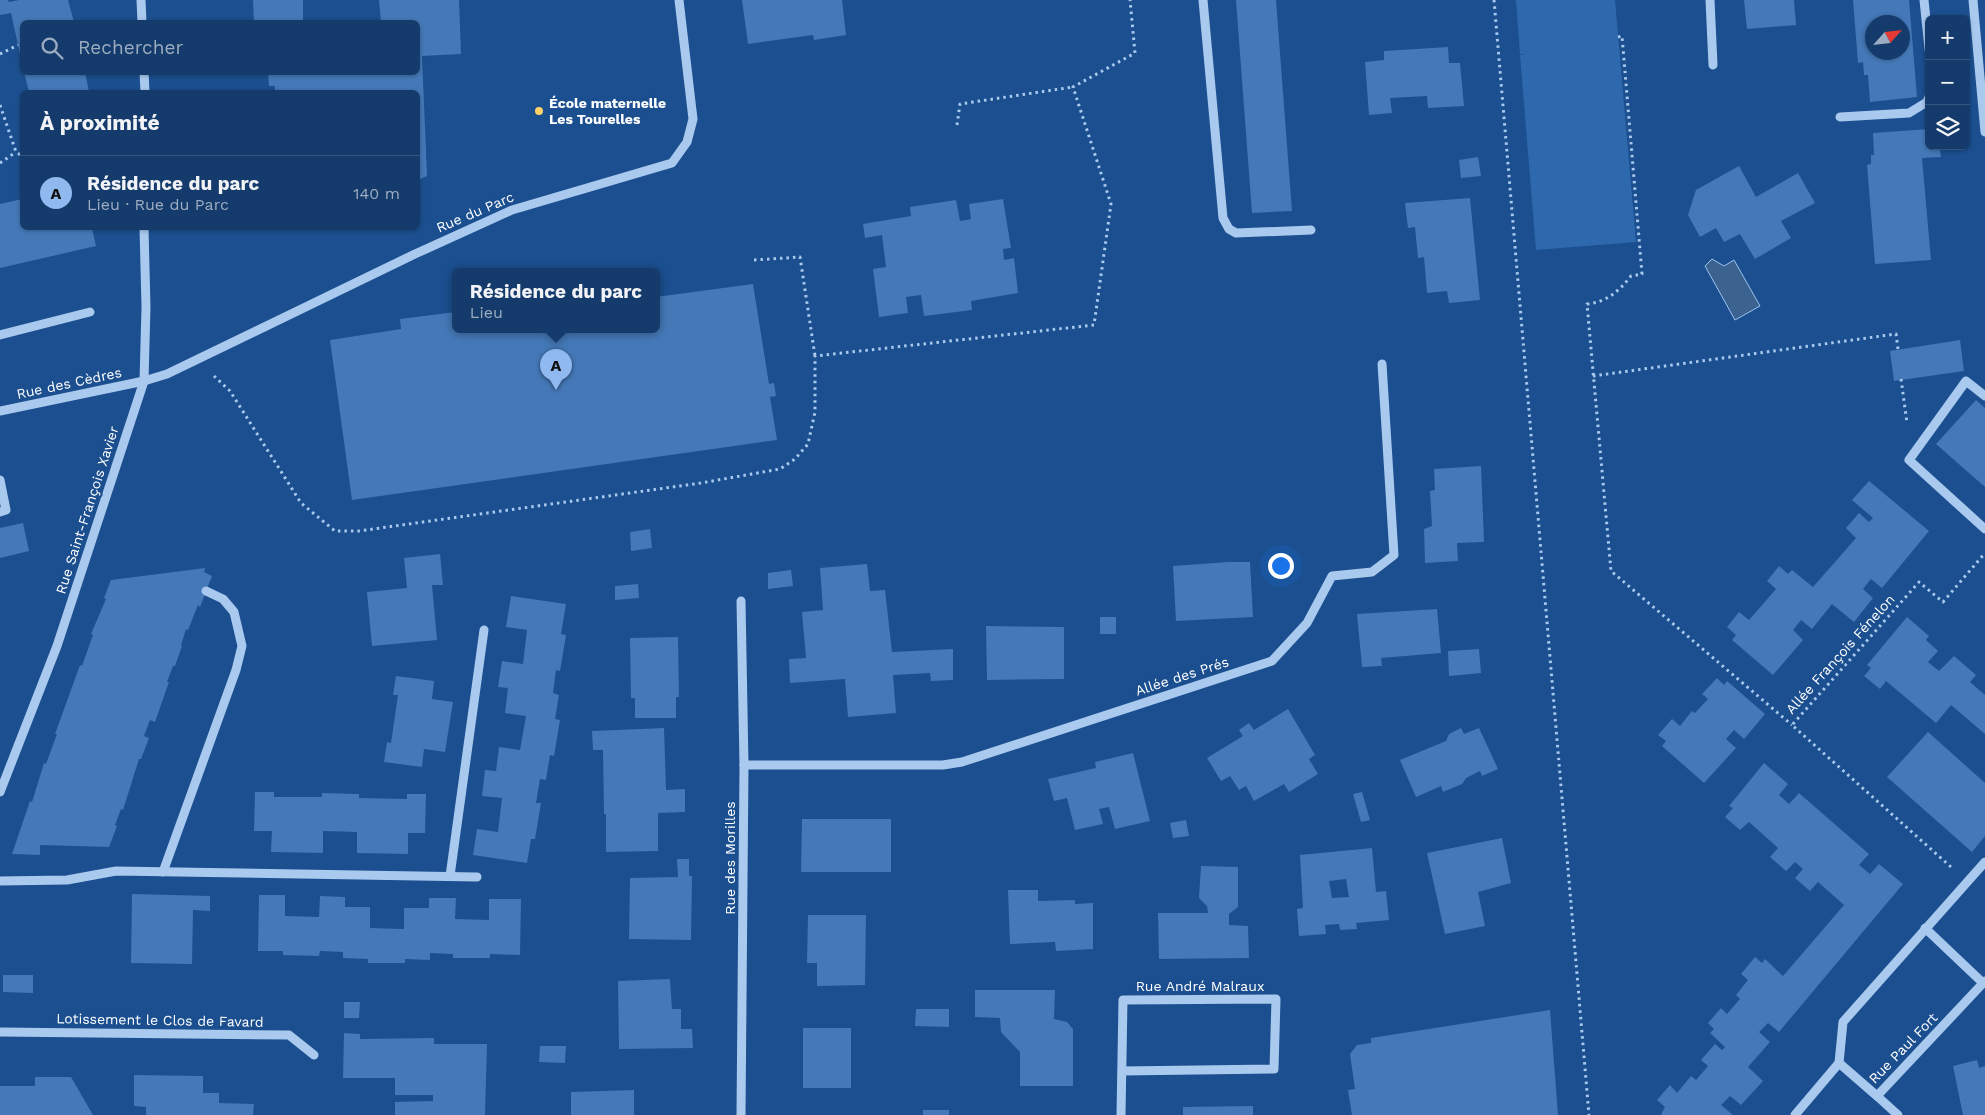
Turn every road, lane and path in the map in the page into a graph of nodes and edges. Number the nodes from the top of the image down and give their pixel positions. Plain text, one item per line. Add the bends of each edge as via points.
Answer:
1 (141, 0) edge
2 (679, 0) edge
3 (1130, 0) edge
4 (1203, 0) edge
5 (1494, 0) edge
6 (1710, 0) edge
7 (1924, 0) edge
8 (1973, 0) edge
9 (1926, 15) edge
10 (142, 20) edge
11 (1618, 37) dead end
12 (18, 45) dead end
13 (0, 54) edge
14 (1713, 65) dead end
15 (144, 75) edge
16 (1073, 87) junction
17 (145, 90) edge
18 (1925, 103) edge
19 (0, 105) edge
20 (1840, 117) dead end
21 (957, 125) dead end
22 (1985, 132) edge
23 (16, 152) junction
24 (20, 155) edge
25 (0, 163) edge
26 (144, 230) edge
27 (1311, 230) dead end
28 (754, 260) dead end
29 (90, 312) dead end
30 (0, 335) edge
31 (1898, 349) dead end
32 (815, 356) junction
33 (197, 361) junction
34 (1382, 364) dead end
35 (1593, 376) junction
36 (1902, 379) dead end
37 (144, 381) junction
38 (1985, 396) edge
39 (0, 411) edge
40 (1909, 460) junction
41 (0, 480) edge
42 (0, 512) edge
43 (1985, 529) edge
44 (1985, 553) edge
45 (206, 591) dead end
46 (741, 601) dead end
47 (484, 630) dead end
48 (1792, 725) junction
49 (744, 765) junction
50 (0, 792) edge
51 (1985, 862) edge
52 (163, 872) junction
53 (450, 876) junction
54 (477, 877) dead end
55 (0, 881) edge
56 (1968, 881) junction
57 (1925, 928) junction
58 (1984, 982) edge
59 (0, 1032) edge
60 (314, 1055) dead end
61 (1839, 1063) junction
62 (1122, 1070) junction
63 (1877, 1096) junction
64 (741, 1115) edge
65 (1121, 1115) edge
66 (1589, 1115) edge
67 (1795, 1115) edge
68 (1898, 1115) edge

1 - 10 street
2 - 33 street, Rue du Parc via 693,119 687,142 672,163 512,210
3 - 16 path via 1134,53
4 - 27 street via 1223,218 1229,229 1236,233
5 - 66 path
6 - 14 street
7 - 9 street
8 - 22 street
11 - 35 path via 1622,36 1642,274 1631,276 1606,299 1587,304
12 - 13 path
15 - 17 street
16 - 21 path via 960,104
16 - 32 path via 1111,204 1094,325
18 - 20 street via 1909,113
19 - 23 path
23 - 24 path
23 - 25 path
26 - 37 street, Rue Saint-François Xavier
28 - 32 path via 800,258
29 - 30 street
31 - 35 path via 1896,334
32 - 33 path via 815,412 808,444 795,459 780,469 359,531 334,531 301,503 230,391
33 - 37 street, Rue du Parc
34 - 49 street, Allée des Prés via 1394,555 1372,572 1332,576 1307,623 1272,661 962,762 943,765
35 - 48 path via 1610,571
36 - 40 path
37 - 39 street, Rue des Cèdres
37 - 50 street, Rue Saint-François Xavier via 57,646
38 - 40 street via 1966,381
40 - 43 street
41 - 42 street via 6,510
44 - 48 path, Allée François Fénelon via 1943,602 1919,582
45 - 52 street via 223,599 234,612 242,646
46 - 49 street, Rue des Morilles
47 - 53 street
48 - 56 path, Allée François Fénelon
49 - 64 street, Rue des Morilles
51 - 56 street
52 - 53 street
52 - 55 street via 116,870 67,880
53 - 54 street
56 - 57 street
57 - 58 street, Rue Paul Fort
57 - 61 street via 1843,1022
58 - 63 street, Rue Paul Fort
59 - 60 street, Lotissement le Clos de Favard via 288,1035
61 - 63 street, Rue Paul Fort
61 - 67 street
62 - 62 street, Rue André Malraux via 1274,1070 1276,999 1123,1000
62 - 65 street, Rue André Malraux
63 - 68 street

